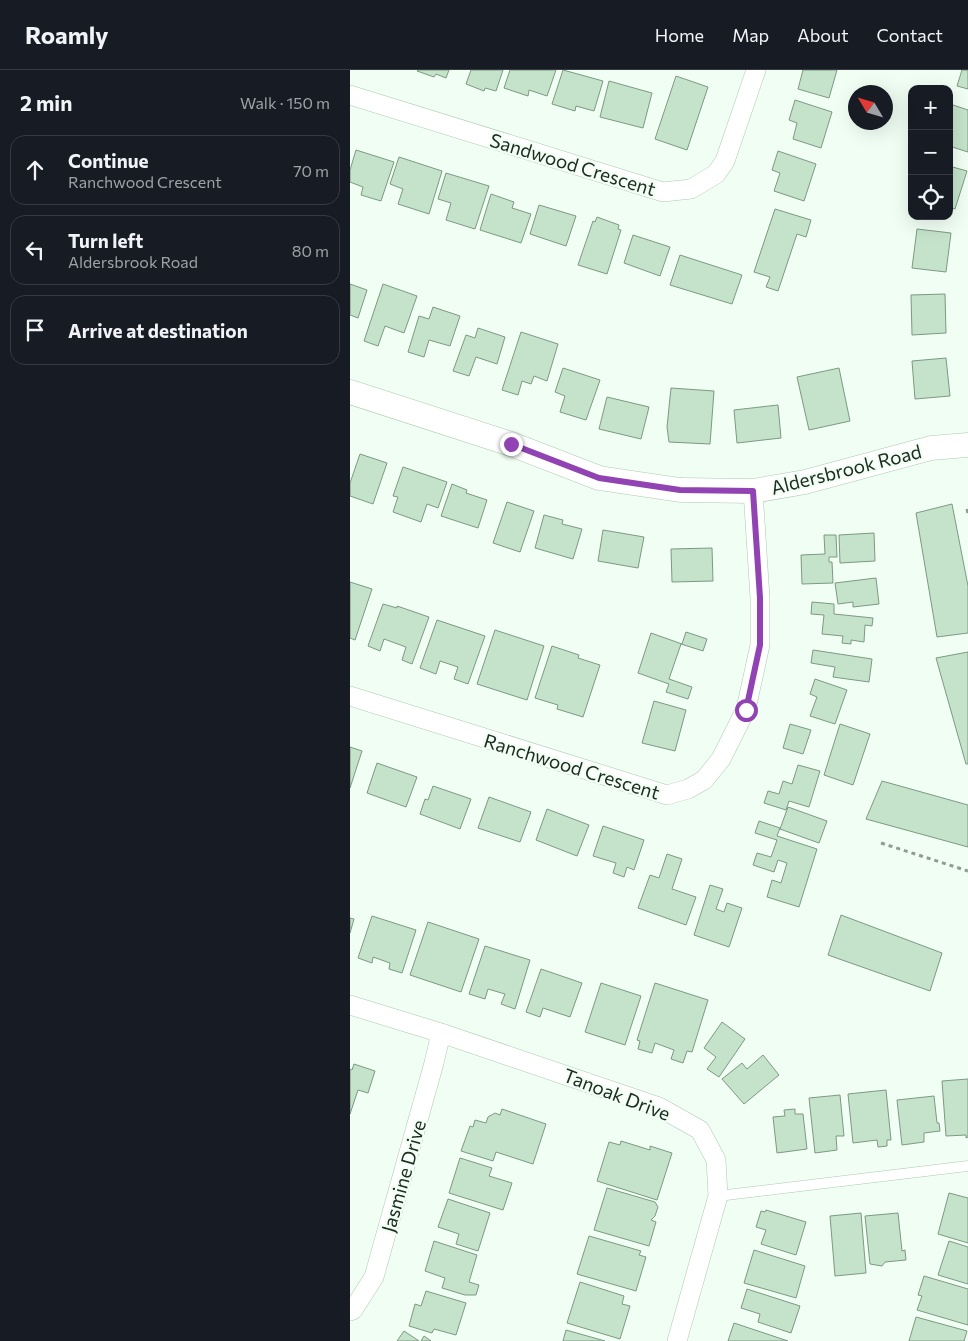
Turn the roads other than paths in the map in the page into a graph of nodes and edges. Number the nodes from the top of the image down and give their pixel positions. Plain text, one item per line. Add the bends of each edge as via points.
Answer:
1 (756, 70) edge
2 (350, 95) edge
3 (350, 392) edge
4 (968, 445) edge
5 (753, 491) junction
6 (350, 696) edge
7 (350, 1005) edge
8 (441, 1032) junction
9 (968, 1166) edge
10 (718, 1196) junction
11 (350, 1312) edge
12 (677, 1341) edge

1 - 2 street, Sandwood Crescent via 725,162 716,174 691,189 663,192
3 - 5 street, Aldersbrook Road via 511,444 599,478 680,490
4 - 5 street, Aldersbrook Road via 931,448 805,482
5 - 6 street, Ranchwood Crescent via 760,645 746,710 721,759 704,780 688,789 667,795
7 - 8 street, Tanoak Drive
8 - 10 street, Tanoak Drive via 659,1107 700,1130 716,1160
8 - 11 street, Jasmine Drive via 374,1277
9 - 10 lane
10 - 12 street, Tanoak Drive

